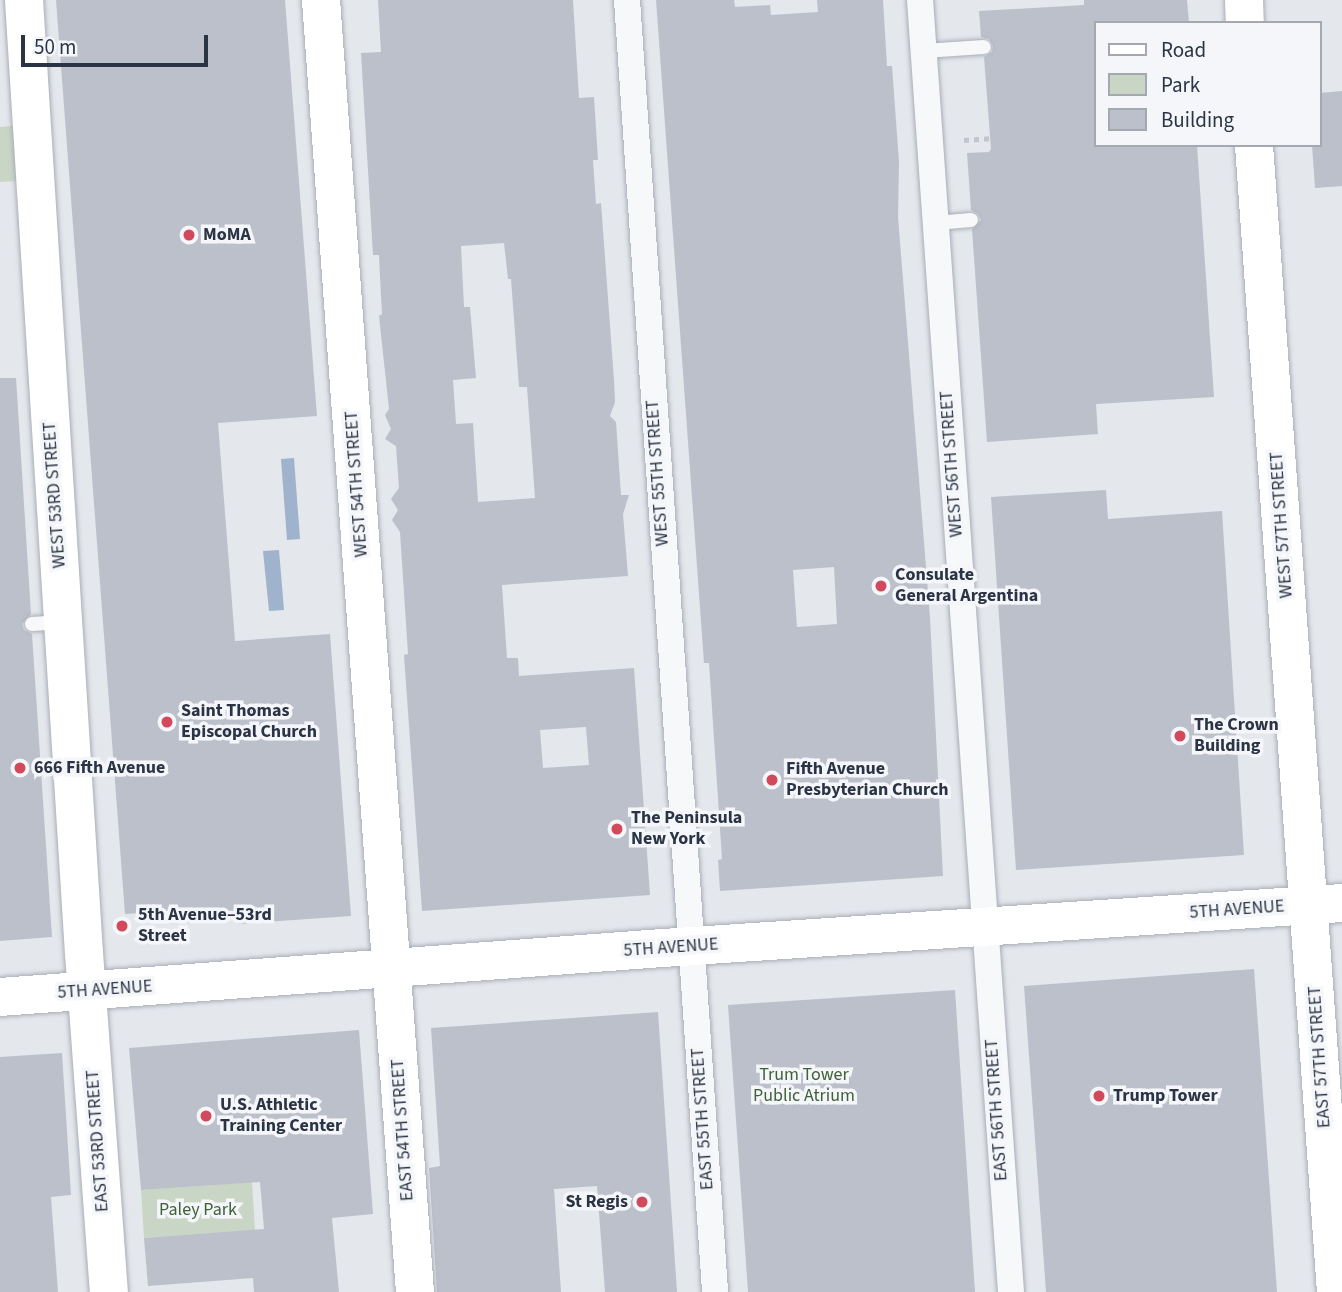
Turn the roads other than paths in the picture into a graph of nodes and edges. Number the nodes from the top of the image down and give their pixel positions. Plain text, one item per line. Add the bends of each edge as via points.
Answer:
1 (24, 0) edge
2 (321, 0) edge
3 (627, 0) edge
4 (920, 0) edge
5 (1244, 0) edge
6 (1245, 21) edge
7 (984, 47) dead end
8 (924, 51) junction
9 (1254, 147) edge
10 (971, 220) dead end
11 (936, 223) junction
12 (1326, 904) edge
13 (984, 928) junction
14 (690, 946) junction
15 (391, 968) junction
16 (88, 990) junction
17 (0, 997) edge
18 (109, 1292) edge
19 (415, 1292) edge
20 (715, 1292) edge
21 (1011, 1292) edge
22 (1336, 1292) edge

1 - 16 main road, WEST 53RD STREET via 47,623
2 - 15 main road, WEST 54TH STREET
3 - 14 street, WEST 55TH STREET
4 - 8 street, WEST 56TH STREET
5 - 6 main road
7 - 8 lane
8 - 11 street, WEST 56TH STREET
9 - 12 main road, WEST 57TH STREET
10 - 11 lane
11 - 13 street, WEST 56TH STREET
12 - 13 main road, 5TH AVENUE
12 - 22 main road, EAST 57TH STREET
13 - 14 main road, 5TH AVENUE
13 - 21 street, EAST 56TH STREET
14 - 15 main road, 5TH AVENUE
14 - 20 street, EAST 55TH STREET
15 - 16 main road, 5TH AVENUE
15 - 19 main road, EAST 54TH STREET
16 - 17 main road, 5TH AVENUE
16 - 18 main road, EAST 53RD STREET

